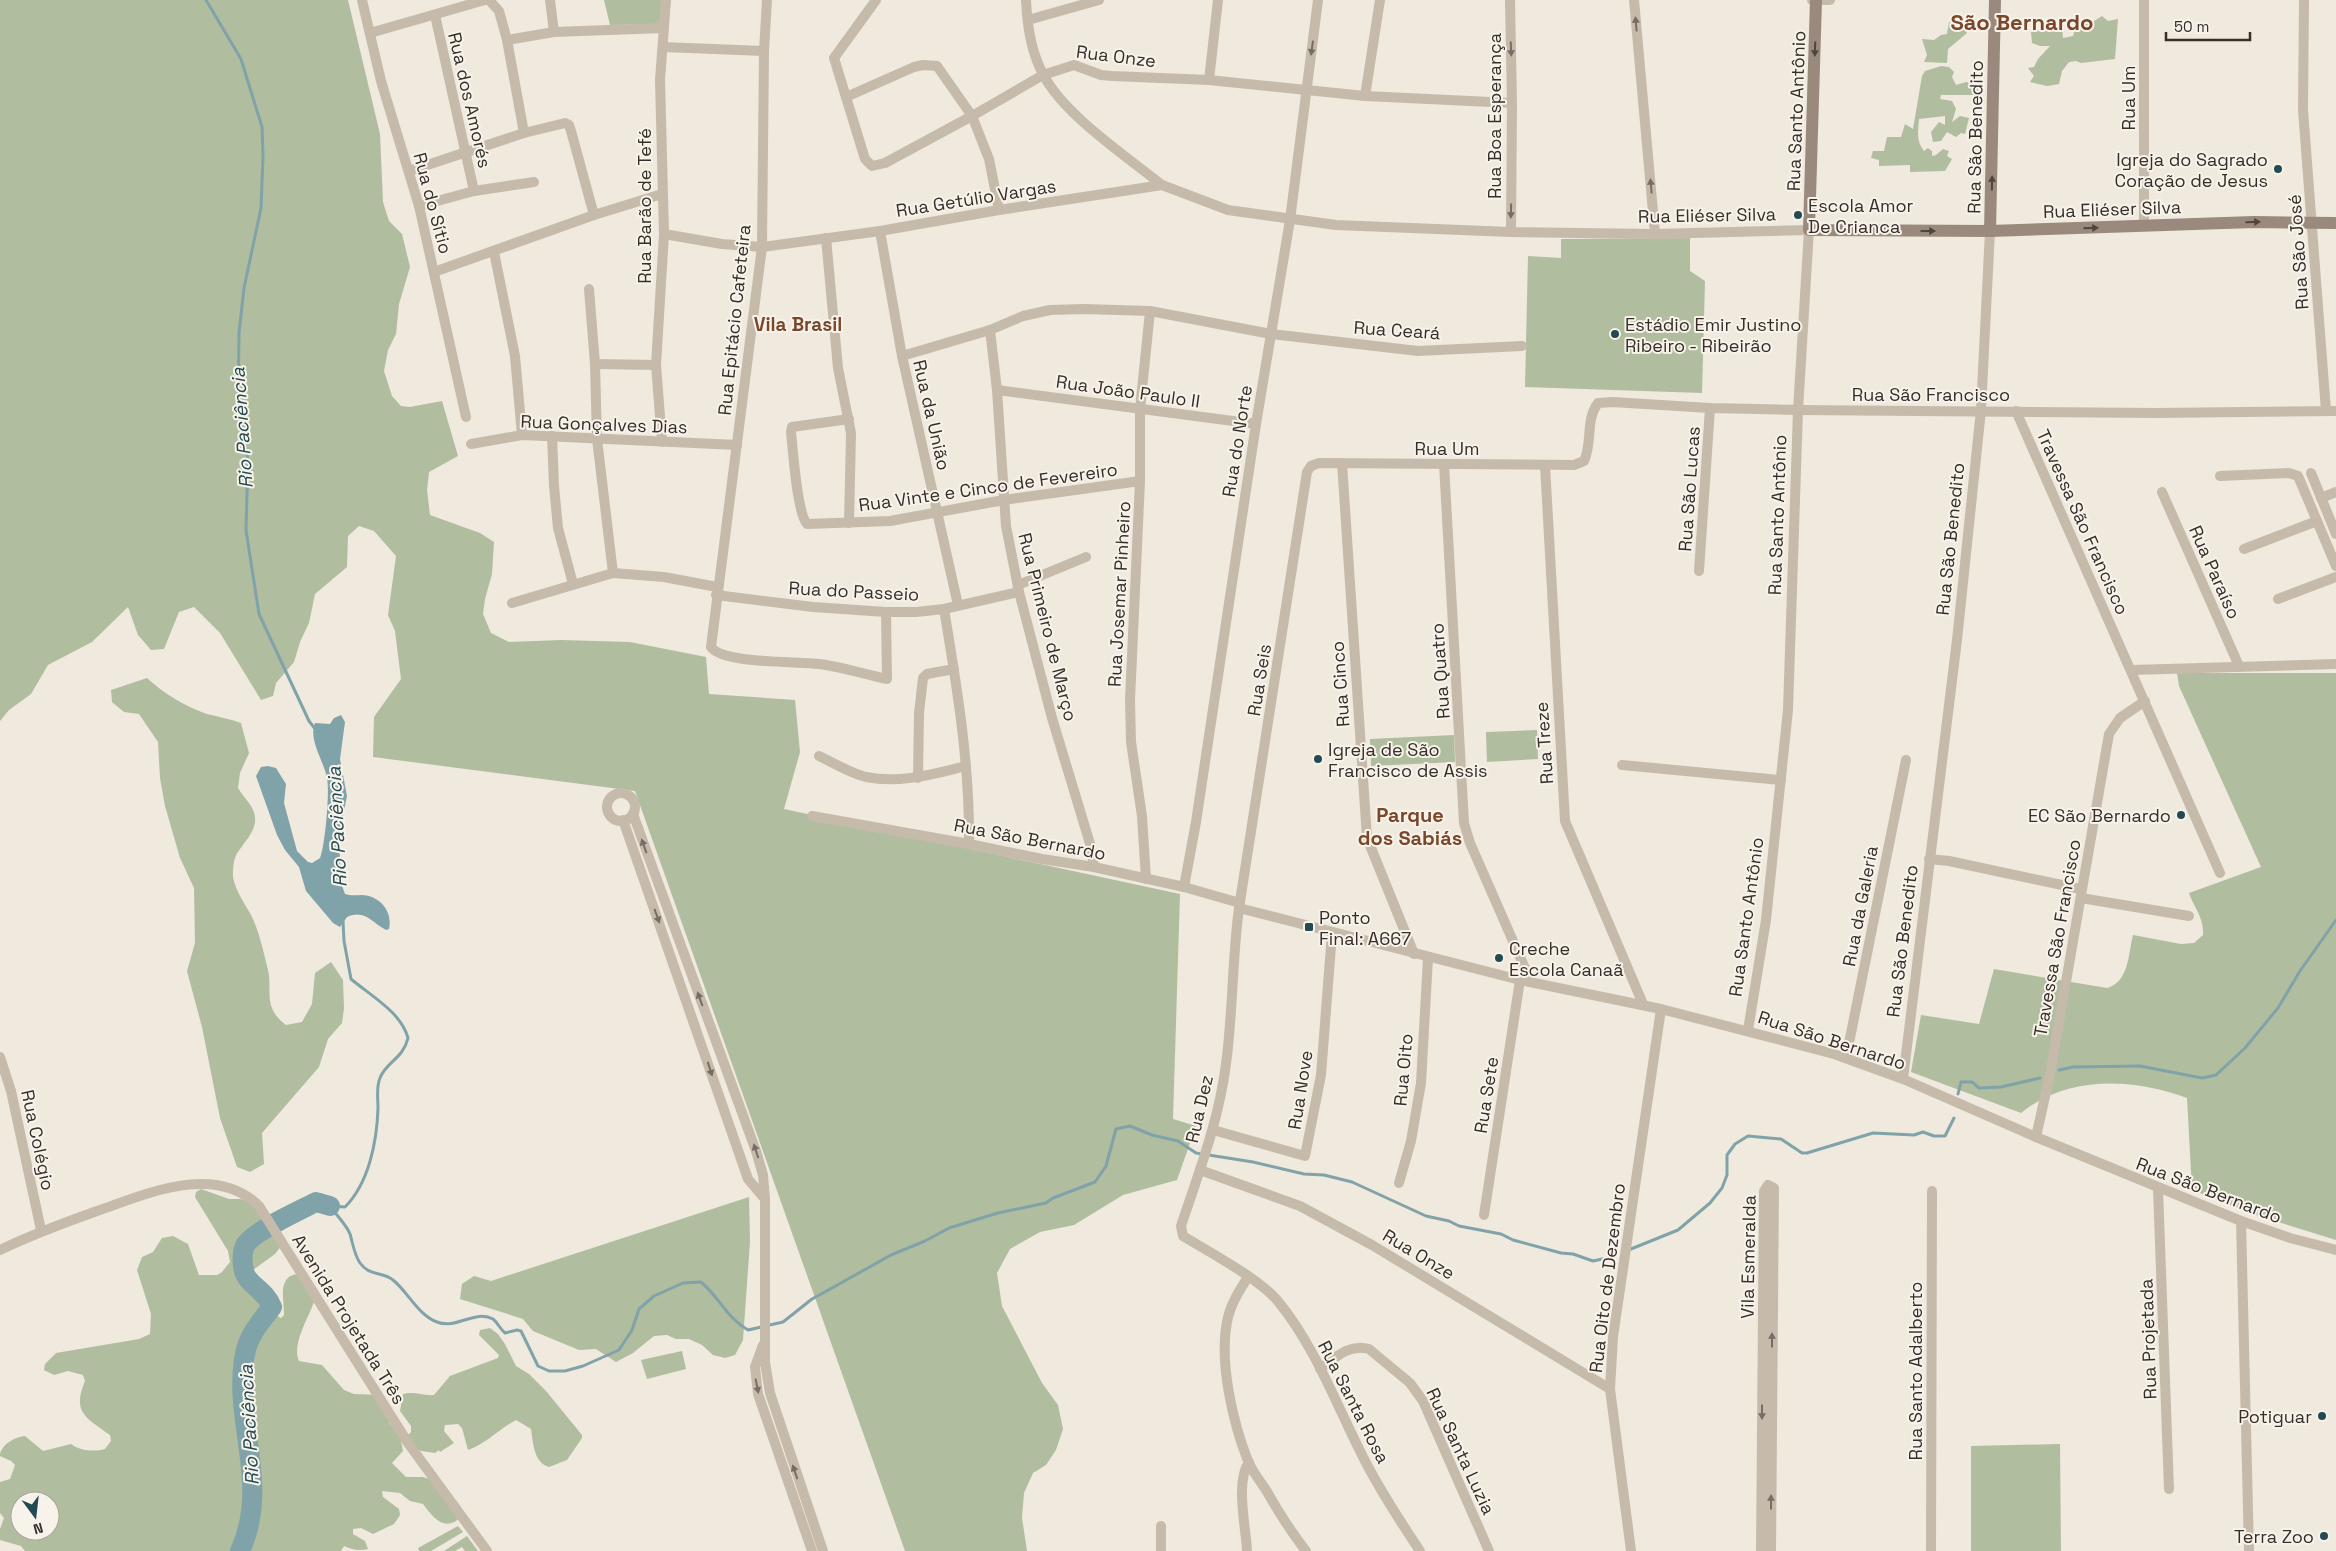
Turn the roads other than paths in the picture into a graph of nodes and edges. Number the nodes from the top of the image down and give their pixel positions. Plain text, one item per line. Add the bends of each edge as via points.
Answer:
1 (362, 0) edge
2 (485, 0) edge
3 (489, 0) edge
4 (550, 0) edge
5 (666, 0) edge
6 (767, 0) edge
7 (876, 0) edge
8 (1026, 0) edge
9 (1099, 0) edge
10 (1218, 0) edge
11 (1318, 0) edge
12 (1380, 0) edge
13 (1510, 0) edge
14 (1634, 0) edge
15 (1812, 0) edge
16 (1816, 0) edge
17 (1830, 0) edge
18 (1995, 0) edge
19 (2144, 0) edge
20 (2304, 0) edge
21 (435, 15) junction
22 (1028, 20) junction
23 (664, 28) junction
24 (554, 32) junction
25 (370, 33) junction
26 (507, 40) junction
27 (663, 47) junction
28 (764, 50) junction
29 (1043, 75) junction
30 (1209, 80) junction
31 (1306, 91) junction
32 (1365, 96) junction
33 (846, 97) junction
34 (1512, 103) junction
35 (972, 116) junction
36 (524, 133) junction
37 (465, 151) junction
38 (409, 171) junction
39 (534, 182) dead end
40 (1162, 185) junction
41 (474, 191) junction
42 (662, 194) junction
43 (419, 206) junction
44 (999, 210) junction
45 (594, 214) junction
46 (1290, 220) junction
47 (2313, 222) junction
48 (2336, 223) edge
49 (2144, 226) junction
50 (880, 230) junction
51 (1810, 230) junction
52 (1511, 232) junction
53 (1990, 232) junction
54 (664, 234) junction
55 (1655, 234) junction
56 (826, 238) junction
57 (762, 247) junction
58 (494, 252) junction
59 (434, 272) junction
60 (589, 289) dead end
61 (1150, 311) junction
62 (990, 330) junction
63 (1271, 334) junction
64 (1522, 346) dead end
65 (902, 356) junction
66 (595, 364) junction
67 (656, 365) junction
68 (997, 390) junction
69 (1140, 408) junction
70 (1710, 408) junction
71 (1798, 410) junction
72 (1981, 410) junction
73 (2016, 411) junction
74 (2331, 411) edge
75 (466, 417) dead end
76 (849, 419) junction
77 (1256, 424) junction
78 (522, 434) junction
79 (552, 436) junction
80 (597, 439) junction
81 (662, 442) junction
82 (471, 444) dead end
83 (737, 445) junction
84 (1320, 463) joint
85 (1342, 463) junction
86 (1444, 464) junction
87 (1545, 465) junction
88 (1574, 465) joint
89 (2311, 473) dead end
90 (2220, 476) dead end
91 (1140, 482) junction
92 (2162, 492) dead end
93 (2336, 492) edge
94 (2321, 498) junction
95 (1004, 500) junction
96 (937, 513) junction
97 (2317, 521) junction
98 (849, 523) junction
99 (2336, 534) edge
100 (2244, 549) dead end
101 (1086, 558) dead end
102 (2336, 566) edge
103 (1699, 571) dead end
104 (613, 573) junction
105 (2336, 577) edge
106 (573, 584) junction
107 (1018, 589) junction
108 (717, 591) junction
109 (2278, 599) dead end
110 (512, 604) dead end
111 (958, 605) junction
112 (944, 609) junction
113 (886, 612) junction
114 (2336, 664) edge
115 (2239, 666) junction
116 (954, 669) junction
117 (2131, 670) junction
118 (2145, 701) junction
119 (819, 756) dead end
120 (1906, 760) dead end
121 (1622, 765) dead end
122 (966, 766) junction
123 (918, 778) junction
124 (1781, 780) junction
125 (633, 814) junction
126 (812, 816) dead end
127 (623, 820) junction
128 (969, 844) junction
129 (1929, 859) junction
130 (1094, 867) junction
131 (2220, 873) dead end
132 (1146, 878) junction
133 (1184, 887) junction
134 (2081, 894) junction
135 (1240, 906) junction
136 (2188, 916) dead end
137 (1332, 934) junction
138 (1414, 954) junction
139 (1428, 958) junction
140 (1520, 980) junction
141 (1531, 982) junction
142 (1643, 1004) junction
143 (1661, 1008) junction
144 (1748, 1030) junction
145 (0, 1057) edge
146 (1846, 1058) junction
147 (1903, 1079) junction
148 (1213, 1130) junction
149 (2036, 1137) junction
150 (1201, 1165) junction
151 (1399, 1183) dead end
152 (2158, 1189) junction
153 (1932, 1191) dead end
154 (765, 1199) junction
155 (1484, 1215) dead end
156 (2241, 1221) junction
157 (41, 1230) junction
158 (0, 1250) edge
159 (2336, 1250) edge
160 (1248, 1277) junction
161 (1320, 1369) junction
162 (1610, 1389) junction
163 (1248, 1462) junction
164 (2170, 1489) dead end
165 (801, 1506) junction
166 (1161, 1526) dead end
167 (486, 1551) edge
168 (812, 1551) edge
169 (822, 1551) edge
170 (1161, 1551) edge
171 (1248, 1551) edge
172 (1306, 1551) edge
173 (1420, 1551) edge
174 (1489, 1551) edge
175 (1631, 1551) edge
176 (1761, 1551) edge
177 (1771, 1551) edge
178 (1931, 1551) edge
179 (2249, 1551) edge

1 - 25 street, Rua do Sítio
2 - 21 street
3 - 26 street via 500,11
4 - 24 street
5 - 23 street, Rua Barão de Tefé
6 - 28 street, Rua Epitácio Cafeteira
7 - 33 street via 834,58
8 - 22 street
9 - 22 street
10 - 30 street
11 -> 31 street, Rua do Norte
12 - 32 street
13 -> 34 street, Rua Boa Esperança
55 -> 14 street
15 - 16 street
16 - 17 street
16 -> 51 street, Rua Santo Antônio
53 -> 18 street, Rua São Benedito
19 - 49 street, Rua Um
20 - 47 street, Rua São José via 2303,110
21 - 25 street
21 - 37 street, Rua dos Amorés
22 - 29 street via 1032,48
23 - 24 street
23 - 27 street, Rua Barão de Tefé
24 - 26 street
25 - 38 street, Rua do Sítio
26 - 36 street
27 - 28 street
27 - 42 street, Rua Barão de Tefé via 660,80
28 - 57 street, Rua Epitácio Cafeteira
29 - 30 street, Rua Onze via 1074,65 1101,74
29 - 35 street, Rua Onze
29 - 40 street via 1069,110
30 - 31 street, Rua Onze
31 - 32 street, Rua Onze
31 - 46 street, Rua do Norte
32 - 34 street, Rua Onze
33 - 35 street via 923,65 937,66
33 - 35 street, Rua Onze via 865,159 872,166 885,163
34 -> 52 street, Rua Boa Esperança
35 - 44 street via 989,160
36 - 37 street
36 - 45 street via 565,123 569,125
37 - 38 street
37 - 41 street, Rua dos Amorés
38 - 43 street, Rua do Sítio
39 - 41 street
40 - 44 street, Rua Getúlio Vargas
40 - 46 street, Rua Getúlio Vargas via 1228,210
41 - 43 street
42 - 45 street
42 - 54 street, Rua Barão de Tefé
43 - 59 street, Rua do Sítio
44 - 50 street, Rua Getúlio Vargas
45 - 58 street
46 - 52 street, Rua Eliéser Silva via 1364,227
46 - 63 street, Rua do Norte
47 - 48 street, Rua Eliéser Silva
49 -> 47 street, Rua Eliéser Silva
47 - 74 street, Rua São José
53 -> 49 street, Rua Eliéser Silva
50 - 56 street, Rua Getúlio Vargas
50 - 65 street, Rua da União
51 -> 53 street, Rua Eliéser Silva
51 - 55 street, Rua Eliéser Silva
51 - 71 street, Rua Santo Antônio
52 - 55 street, Rua Eliéser Silva
53 - 72 street, Rua São Benedito
54 - 57 street, Rua Getúlio Vargas
54 - 67 street, Rua Barão de Tefé
56 - 57 street, Rua Getúlio Vargas
56 - 76 street via 838,368
57 - 83 street, Rua Epitácio Cafeteira
58 - 59 street
58 - 78 street via 515,356
59 - 75 street, Rua do Sítio
60 - 66 street
61 - 62 street, Rua Ceará via 1050,310 1023,316
61 - 63 street, Rua Ceará
61 - 69 street, Rua Josemar Pinheiro
62 - 65 street, Rua Ceará
62 - 68 street, Rua Primeiro de Março
63 - 64 street, Rua Ceará via 1418,351
63 - 77 street, Rua do Norte
65 - 96 street, Rua da União
66 - 67 street
66 - 80 street
67 - 81 street, Rua Barão de Tefé
68 - 69 street, Rua João Paulo II
68 - 95 street, Rua Primeiro de Março
69 - 77 street, Rua João Paulo II
69 - 91 street, Rua Josemar Pinheiro
70 - 71 street, Rua São Francisco
70 - 88 street, Rua São Francisco via 1598,404 1590,421 1587,454 1584,461
70 - 103 street, Rua São Lucas
71 - 72 street, Rua São Francisco
71 - 124 street, Rua Santo Antônio via 1788,710
72 - 73 street, Rua São Francisco
72 - 129 street, Rua São Benedito via 1957,640
73 - 74 street, Rua São Francisco
73 - 117 street, Travessa São Francisco
76 - 98 street
76 - 98 street, Rua Vinte e Cinco de Fevereiro via 797,425 791,432 804,520 810,524
77 - 133 street, Rua do Norte
78 - 79 street, Rua Gonçalves Dias
78 - 82 street, Rua Gonçalves Dias
79 - 80 street, Rua Gonçalves Dias
79 - 106 street via 556,513
80 - 81 street, Rua Gonçalves Dias
80 - 104 street
81 - 83 street, Rua Gonçalves Dias
83 - 108 street, Rua Epitácio Cafeteira
84 - 85 street, Rua Um
84 - 135 street, Rua Seis via 1311,466 1307,472
85 - 86 street, Rua Um
85 - 138 street, Rua Cinco via 1367,838
86 - 87 street, Rua Um
86 - 141 street, Rua Quatro via 1464,823
87 - 88 street, Rua Um
87 - 142 street, Rua Treze via 1565,820
89 - 94 street
90 - 97 street via 2294,473
91 - 95 street, Rua Vinte e Cinco de Fevereiro
91 - 132 street, Rua Josemar Pinheiro via 1130,700 1131,742 1142,816
92 - 115 street, Rua Paraíso
93 - 94 street
94 - 99 street
95 - 96 street, Rua Vinte e Cinco de Fevereiro
95 - 107 street, Rua Primeiro de Março
96 - 98 street, Rua Vinte e Cinco de Fevereiro via 890,521
96 - 111 street, Rua da União
97 - 100 street
97 - 102 street
101 - 107 street, Rua do Passeio
104 - 106 street, Rua do Passeio
104 - 108 street, Rua do Passeio via 664,577
105 - 109 street
106 - 110 street, Rua do Passeio
107 - 111 street, Rua do Passeio
107 - 130 street, Rua Primeiro de Março
108 - 113 street, Rua do Passeio via 813,607
108 - 113 street, Rua Epitácio Cafeteira via 710,642 713,650 759,660 820,664 887,679
111 - 112 street, Rua do Passeio
112 - 113 street, Rua do Passeio
112 - 116 street
114 - 115 street
115 - 117 street
116 - 122 street
116 - 123 street via 927,674 923,678
117 - 118 street, Travessa São Francisco
118 - 131 street, Travessa São Francisco
118 - 134 street, Travessa São Francisco via 2120,718 2109,734
119 - 123 street via 865,777
120 - 146 street, Rua da Galeria
121 - 124 street
122 - 123 street
122 - 128 street
124 - 144 street, Rua Santo Antônio via 1766,920
125 - 127 street
125 - 127 street via 632,798 622,793 612,796 608,801 608,811 615,819
154 -> 125 street via 756,1151
126 - 128 street, Rua São Bernardo
127 -> 154 street via 748,1179
128 - 130 street, Rua São Bernardo via 1042,860
129 - 134 street via 1949,861
129 - 147 street, Rua São Benedito
130 - 132 street, Rua São Bernardo
132 - 133 street, Rua São Bernardo
133 - 135 street, Rua São Bernardo
134 - 136 street
134 - 149 street, Travessa São Francisco
135 - 137 street, Rua São Bernardo
135 - 148 street, Rua Dez via 1233,955 1226,1064
137 - 138 street, Rua São Bernardo
137 - 148 street, Rua Nove via 1321,1075 1305,1156
138 - 139 street, Rua São Bernardo
139 - 140 street, Rua São Bernardo
139 - 151 street, Rua Oito via 1421,1083 1411,1141
140 - 141 street, Rua São Bernardo
140 - 155 street, Rua Sete
141 - 142 street, Rua São Bernardo
142 - 143 street, Rua São Bernardo
143 - 144 street, Rua São Bernardo
143 - 162 street, Rua Oito de Dezembro via 1613,1337
144 - 146 street, Rua São Bernardo
145 - 157 street, Rua Colégio via 11,1091
146 - 147 street, Rua São Bernardo
147 - 149 street, Rua São Bernardo
148 - 150 street, Rua Dez
149 - 152 street, Rua São Bernardo
150 - 160 street, Rua Dez via 1181,1226 1183,1236
150 - 162 street, Rua Onze via 1300,1206 1372,1245
152 - 156 street, Rua São Bernardo
152 - 164 street, Rua Projetada
153 - 178 street, Rua Santo Adalberto
154 - 165 street via 765,1362 770,1394
156 - 159 street, Rua São Bernardo
156 - 179 street
157 - 158 street, Avenida Projetada Três
157 - 167 street, Avenida Projetada Três via 177,1186 213,1184 244,1193 259,1206 408,1443
160 - 161 street, Rua Santa Rosa via 1276,1299
160 - 163 street via 1235,1298 1227,1322 1225,1360 1235,1422
161 - 173 street, Rua Santa Rosa via 1363,1458
161 - 174 street, Rua Santa Luzia via 1347,1350 1362,1347 1369,1349 1410,1384 1424,1401
162 - 175 street, Rua Oito de Dezembro
163 - 171 street via 1242,1482
163 - 172 street via 1288,1528
165 - 168 street
165 - 169 street
166 - 170 street
177 -> 176 street, Vila Esmeralda via 1774,1188 1770,1185 1765,1186 1764,1191

